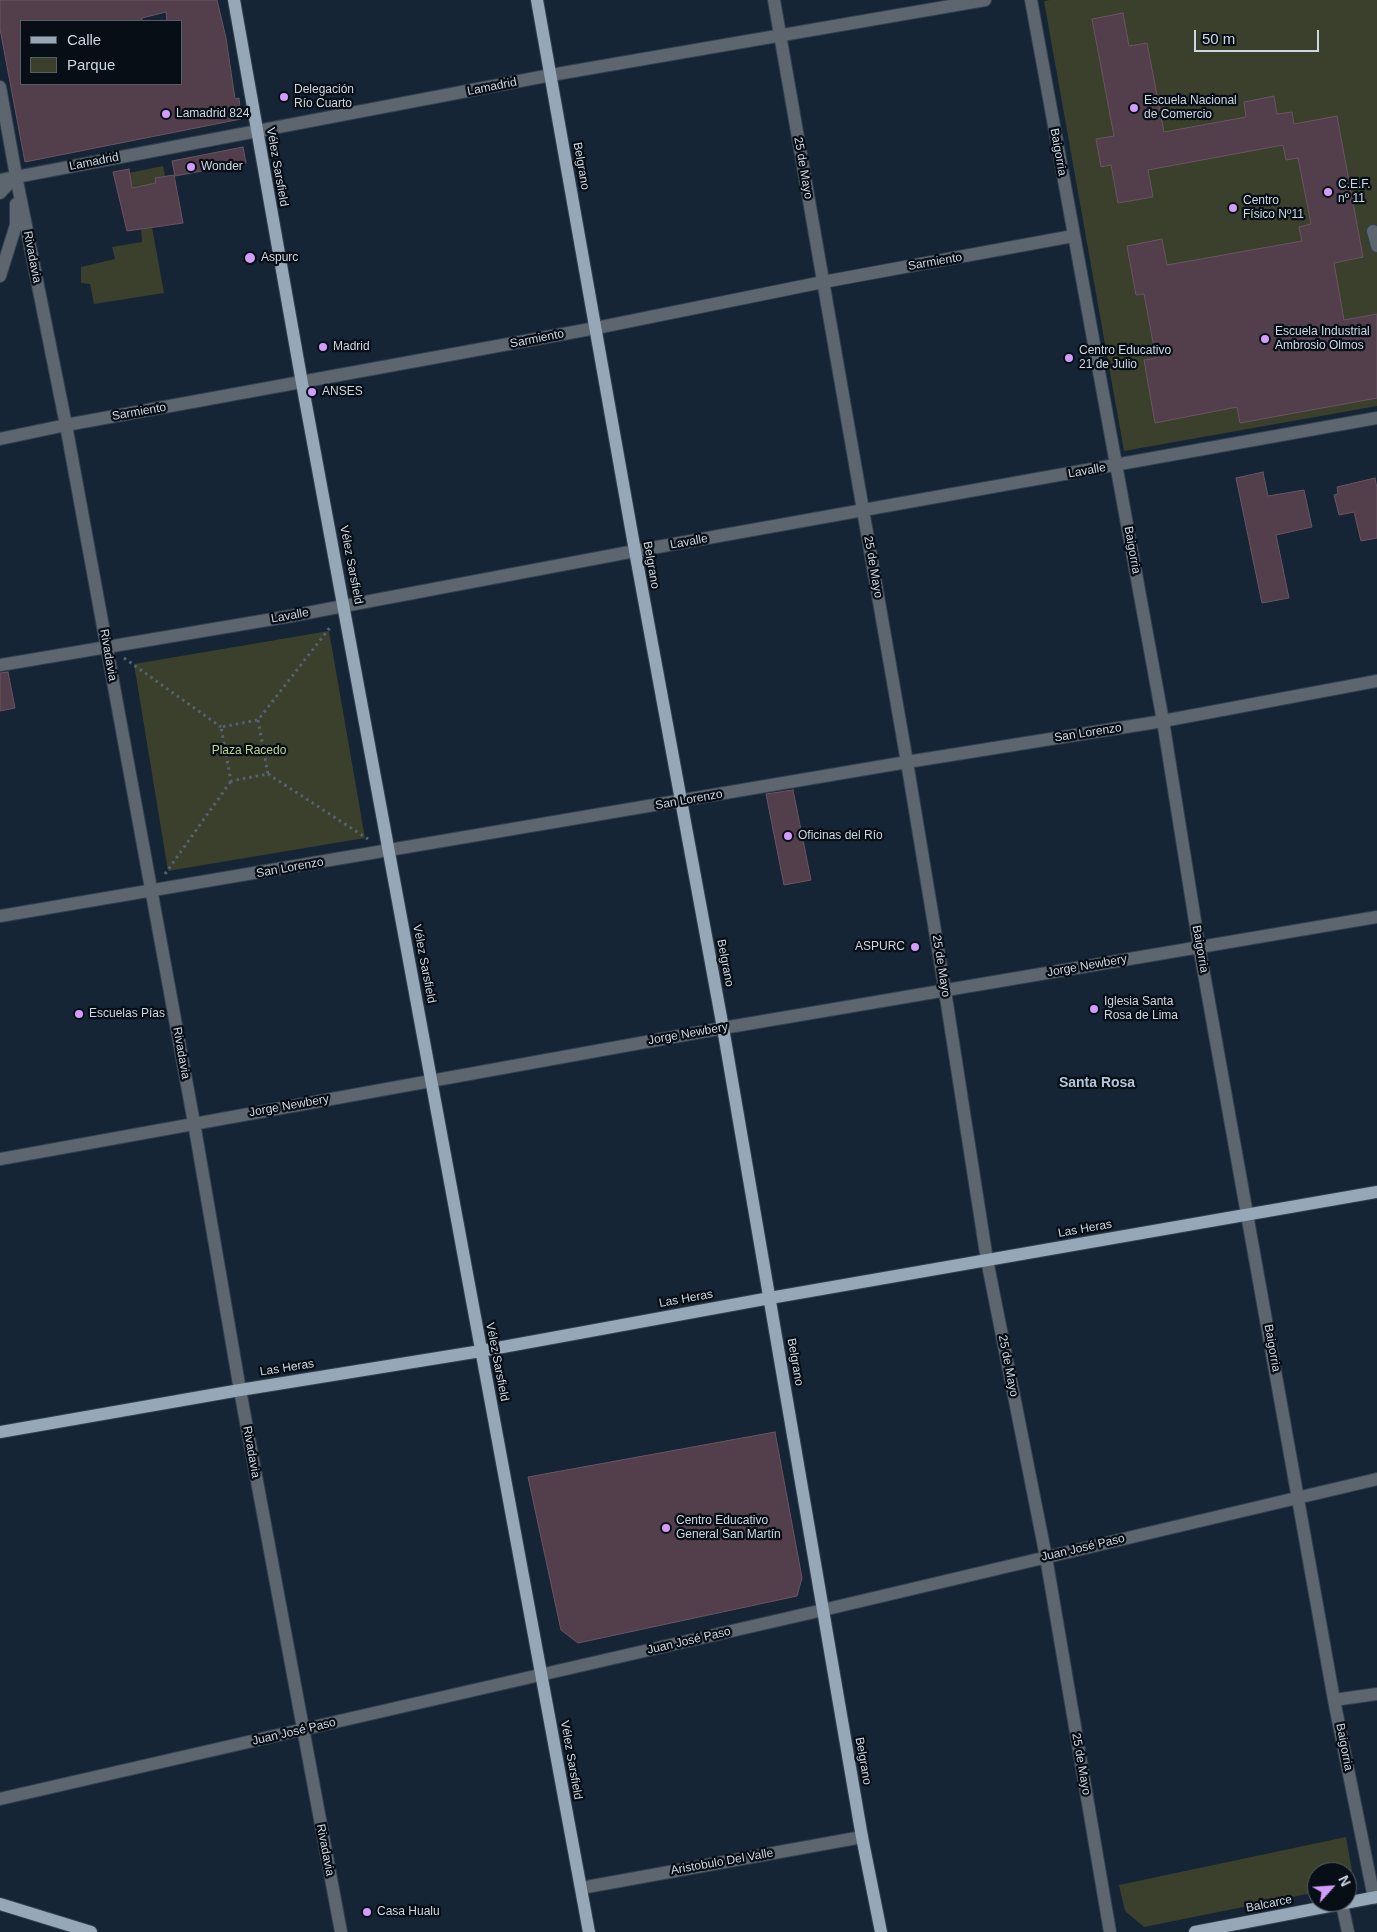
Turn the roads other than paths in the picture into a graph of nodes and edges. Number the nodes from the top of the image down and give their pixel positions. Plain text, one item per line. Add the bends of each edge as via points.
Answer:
1 (234, 0) edge
2 (537, 0) edge
3 (774, 0) edge
4 (985, 0) edge
5 (1031, 0) edge
6 (780, 35) junction
7 (551, 75) junction
8 (0, 87) edge
9 (256, 132) junction
10 (16, 176) junction
11 (0, 180) edge
12 (0, 193) edge
13 (1373, 232) dead end
14 (1073, 236) junction
15 (1377, 246) edge
16 (0, 276) edge
17 (823, 282) junction
18 (596, 328) junction
19 (302, 383) junction
20 (1377, 418) edge
21 (66, 425) junction
22 (0, 439) edge
23 (1116, 465) junction
24 (863, 512) junction
25 (635, 551) junction
26 (344, 605) junction
27 (106, 648) junction
28 (0, 665) edge
29 (1377, 681) edge
30 (1163, 721) junction
31 (907, 762) junction
32 (680, 802) junction
33 (388, 851) junction
34 (152, 892) junction
35 (0, 916) edge
36 (1377, 917) edge
37 (1200, 946) junction
38 (945, 991) junction
39 (722, 1028) junction
40 (432, 1081) junction
41 (194, 1123) junction
42 (0, 1159) edge
43 (1377, 1192) edge
44 (1249, 1215) junction
45 (987, 1260) junction
46 (770, 1298) junction
47 (481, 1351) junction
48 (240, 1390) junction
49 (0, 1432) edge
50 (1377, 1478) edge
51 (1298, 1497) junction
52 (1046, 1558) junction
53 (823, 1610) junction
54 (542, 1675) junction
55 (1377, 1694) edge
56 (1334, 1700) junction
57 (302, 1731) junction
58 (0, 1799) edge
59 (862, 1837) junction
60 (581, 1888) junction
61 (1375, 1898) edge
62 (1357, 1901) edge
63 (0, 1904) edge
64 (1307, 1911) edge
65 (1344, 1912) edge
66 (91, 1932) edge
67 (340, 1932) edge
68 (589, 1932) edge
69 (881, 1932) edge
70 (1110, 1932) edge
71 (1195, 1932) edge
72 (1348, 1932) edge

1 - 9 main road, Vélez Sarsfield
2 - 7 main road, Belgrano
3 - 6 street, 25 de Mayo
4 - 6 street, Lamadrid
5 - 14 street, Baigorria
6 - 7 street, Lamadrid
6 - 17 street, 25 de Mayo
7 - 9 street, Lamadrid
7 - 18 main road, Belgrano
8 - 10 street, Rivadavia
9 - 10 street, Lamadrid
9 - 19 main road, Vélez Sarsfield
10 - 11 street, Lamadrid
10 - 12 street
10 - 16 street via 16,225
10 - 21 street, Rivadavia
13 - 15 street
14 - 17 street, Sarmiento
14 - 23 street, Baigorria
17 - 18 street, Sarmiento
17 - 24 street, 25 de Mayo
18 - 19 street, Sarmiento
18 - 25 main road, Belgrano
19 - 21 street, Sarmiento
19 - 26 main road, Vélez Sarsfield
20 - 23 street, Lavalle
21 - 22 street, Sarmiento
21 - 27 street, Rivadavia
23 - 24 street, Lavalle
23 - 30 street, Baigorria
24 - 25 street, Lavalle
24 - 31 street, 25 de Mayo
25 - 26 street, Lavalle
25 - 32 main road, Belgrano
26 - 27 street, Lavalle
26 - 33 main road, Vélez Sarsfield
27 - 28 street, Lavalle
27 - 34 street, Rivadavia
29 - 30 street, San Lorenzo
30 - 31 street, San Lorenzo
30 - 37 street, Baigorria
31 - 32 street, San Lorenzo
31 - 38 street, 25 de Mayo
32 - 33 street, San Lorenzo
32 - 39 main road, Belgrano
33 - 34 street, San Lorenzo
33 - 40 main road, Vélez Sarsfield
34 - 35 street, San Lorenzo
34 - 41 street, Rivadavia
36 - 37 street, Jorge Newbery
37 - 38 street, Jorge Newbery
37 - 44 street, Baigorria
38 - 39 street, Jorge Newbery
38 - 45 street, 25 de Mayo
39 - 40 street, Jorge Newbery
39 - 46 main road, Belgrano
40 - 41 street, Jorge Newbery
40 - 47 main road, Vélez Sarsfield
41 - 42 street, Jorge Newbery
41 - 48 street, Rivadavia
43 - 44 main road, Las Heras
44 - 45 main road, Las Heras
44 - 51 street, Baigorria
45 - 46 main road, Las Heras
45 - 52 street, 25 de Mayo
46 - 47 main road, Las Heras
46 - 53 main road, Belgrano
47 - 48 main road, Las Heras
47 - 54 main road, Vélez Sarsfield
48 - 49 main road, Las Heras
48 - 57 street, Rivadavia
50 - 51 street, Juan José Paso
51 - 52 street, Juan José Paso
51 - 56 street, Baigorria
52 - 53 street, Juan José Paso
52 - 70 street, 25 de Mayo
53 - 54 street, Juan José Paso
53 - 59 main road, Belgrano
54 - 57 street, Juan José Paso
54 - 60 main road, Vélez Sarsfield
55 - 56 street
56 - 61 street, Baigorria
57 - 58 street, Juan José Paso
57 - 67 street, Rivadavia
59 - 60 street, Aristobulo Del Valle
59 - 69 main road, Belgrano
60 - 68 main road, Vélez Sarsfield
61 - 62 main road, Balcarce
63 - 66 main road
64 - 71 main road, Balcarce
65 - 72 street

